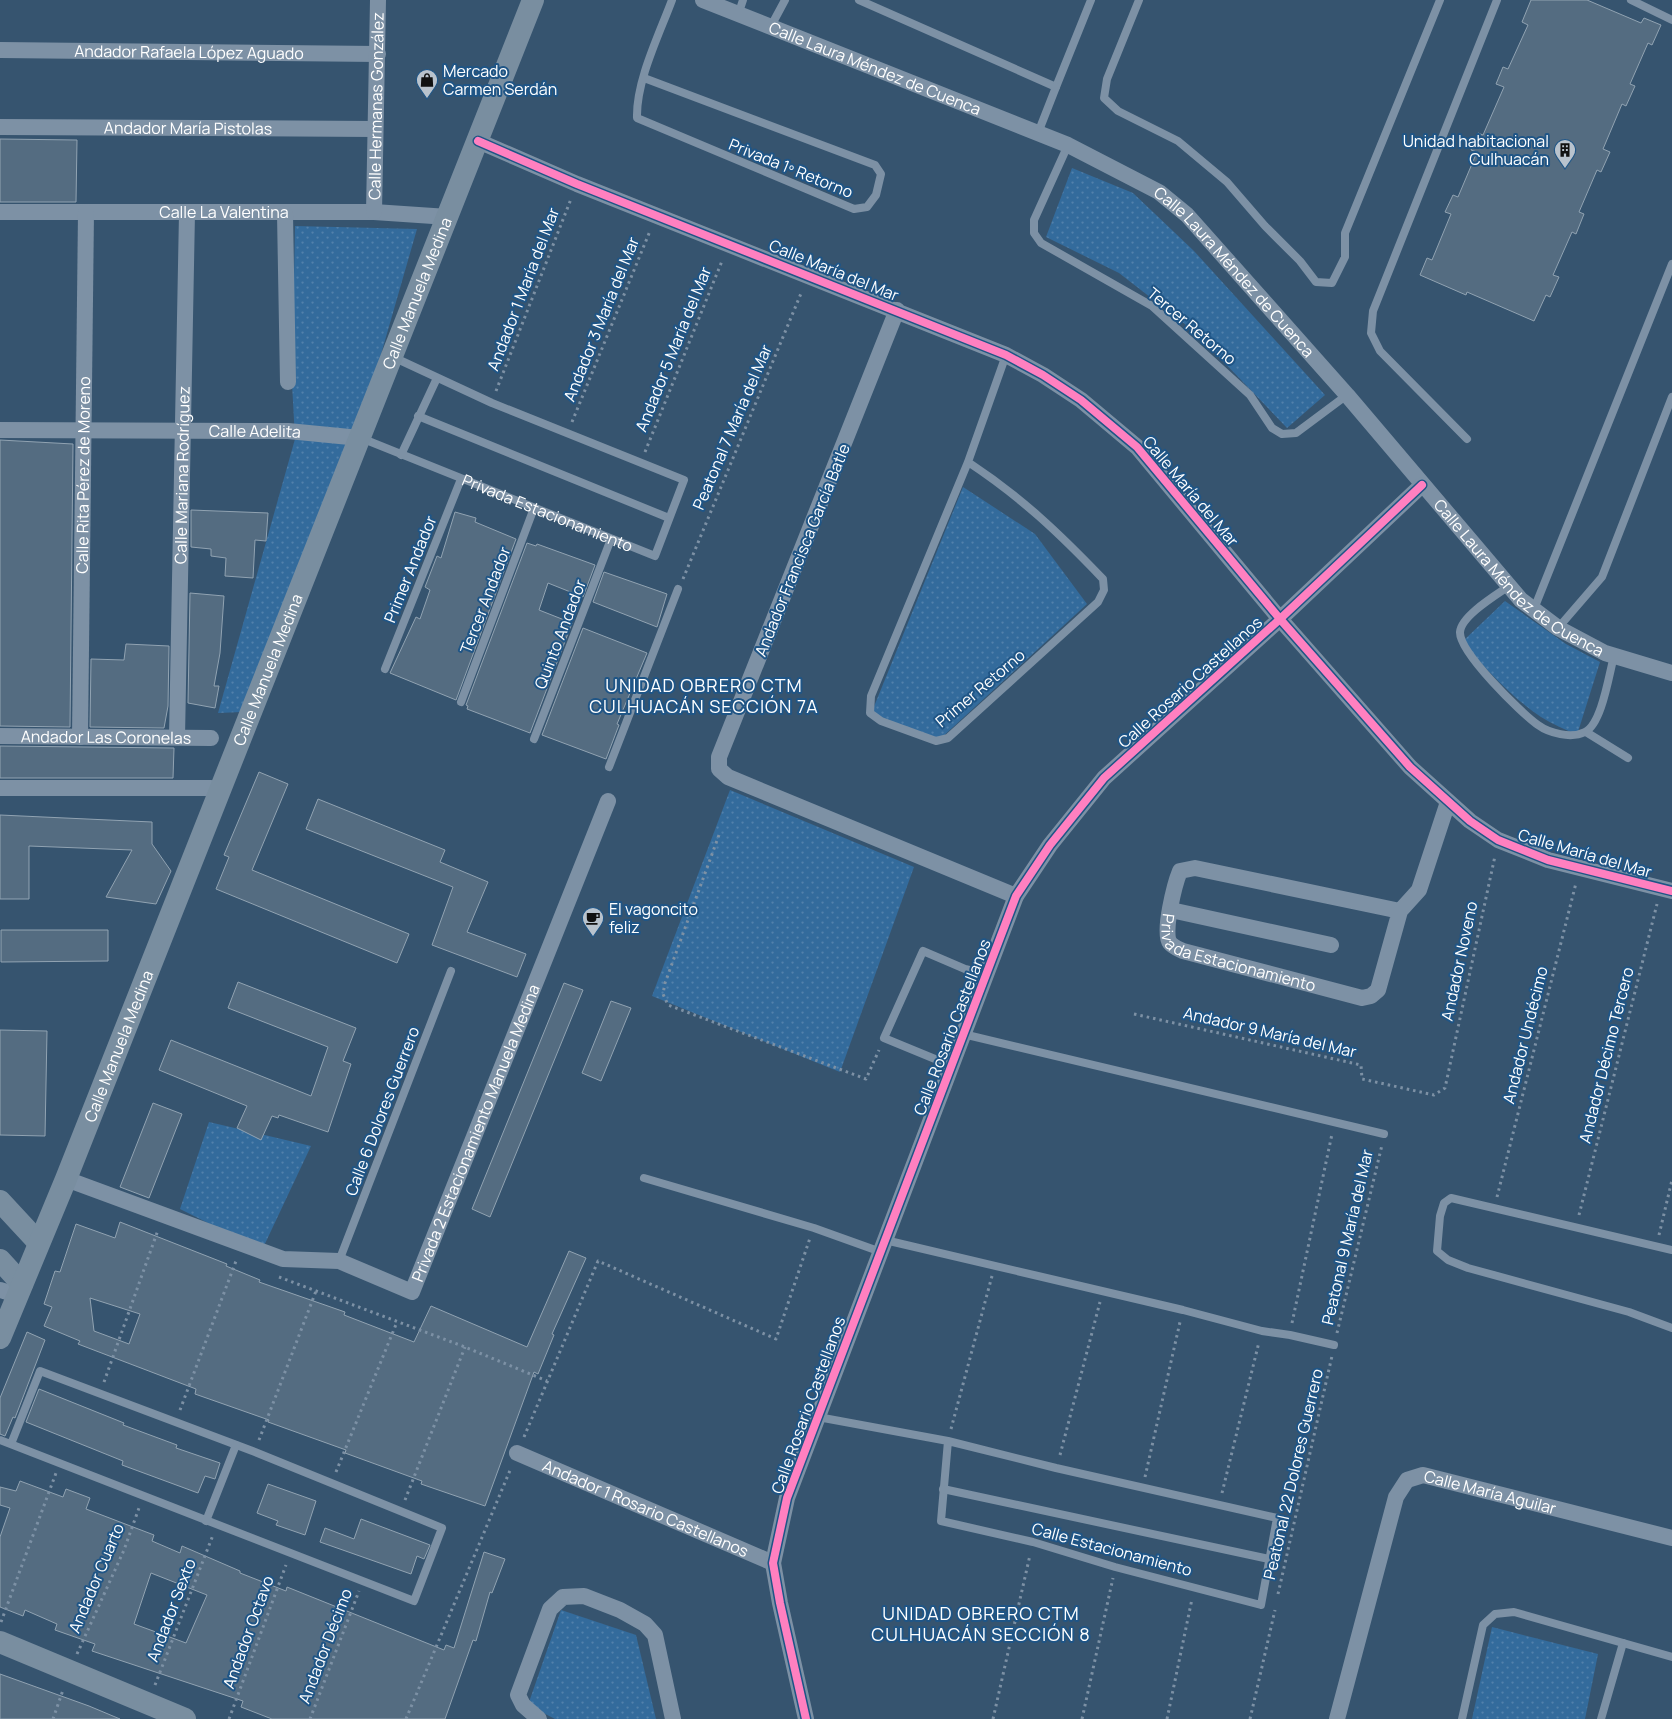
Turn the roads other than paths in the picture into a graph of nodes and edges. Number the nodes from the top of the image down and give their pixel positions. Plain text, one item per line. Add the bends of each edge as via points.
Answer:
1 (378, 0) edge
2 (533, 0) edge
3 (672, 0) edge
4 (703, 0) edge
5 (785, 0) edge
6 (859, 0) edge
7 (1091, 0) edge
8 (1139, 0) edge
9 (1440, 0) edge
10 (1497, 0) edge
11 (1631, 0) edge
12 (741, 8) edge
13 (1672, 20) edge
14 (770, 28) junction
15 (0, 50) edge
16 (378, 54) junction
17 (644, 78) junction
18 (1056, 87) junction
19 (0, 127) edge
20 (375, 129) junction
21 (1038, 133) junction
22 (478, 141) junction
23 (1068, 145) junction
24 (0, 212) edge
25 (86, 212) junction
26 (374, 212) junction
27 (187, 213) junction
28 (285, 214) junction
29 (448, 217) junction
30 (1672, 264) edge
31 (897, 310) junction
32 (1006, 355) junction
33 (393, 357) junction
34 (437, 378) junction
35 (288, 382) dead end
36 (1347, 395) junction
37 (1672, 397) edge
38 (418, 416) junction
39 (85, 429) junction
40 (0, 430) edge
41 (184, 430) junction
42 (360, 438) junction
43 (1467, 439) dead end
44 (401, 456) junction
45 (968, 462) junction
46 (461, 479) junction
47 (1422, 485) junction
48 (534, 508) junction
49 (669, 518) junction
50 (611, 539) junction
51 (1509, 586) junction
52 (678, 589) road end
53 (1534, 609) junction
54 (1280, 619) junction
55 (1558, 628) junction
56 (1614, 656) junction
57 (385, 669) dead end
58 (1672, 673) edge
59 (461, 702) dead end
60 (1586, 732) junction
61 (0, 736) edge
62 (80, 737) junction
63 (177, 737) junction
64 (211, 738) dead end
65 (534, 738) dead end
66 (1628, 758) dead end
67 (609, 767) dead end
68 (0, 788) edge
69 (211, 788) dead end
70 (608, 801) dead end
71 (1448, 802) junction
72 (1666, 890) edge
73 (1016, 896) junction
74 (1171, 910) junction
75 (1400, 911) junction
76 (1331, 946) dead end
77 (451, 971) dead end
78 (986, 974) junction
79 (963, 1034) junction
80 (952, 1066) junction
81 (1384, 1134) road end
82 (644, 1178) dead end
83 (66, 1179) junction
84 (0, 1201) edge
85 (38, 1242) junction
86 (883, 1246) junction
87 (1672, 1250) edge
88 (0, 1260) edge
89 (339, 1261) junction
90 (13, 1290) edge
91 (1672, 1328) edge
92 (0, 1338) edge
93 (1334, 1345) road end
94 (818, 1417) junction
95 (0, 1440) edge
96 (948, 1441) junction
97 (11, 1444) junction
98 (236, 1445) junction
99 (517, 1453) dead end
100 (943, 1489) junction
101 (206, 1521) junction
102 (1672, 1538) edge
103 (1269, 1558) junction
104 (773, 1563) junction
105 (0, 1642) edge
106 (1623, 1643) junction
107 (1672, 1657) edge
108 (185, 1719) edge
109 (540, 1719) edge
110 (673, 1719) edge
111 (806, 1719) edge
112 (1337, 1719) edge
113 (1462, 1719) edge
114 (1601, 1719) edge

1 - 16 street, Calle Hermanas González
2 - 22 street, Calle Manuela Medina
3 - 17 lane, Privada 1º Retorno
4 - 12 street, Calle Laura Méndez de Cuenca
5 - 14 lane
6 - 18 lane
7 - 18 lane
8 - 9 lane via 1107,79 1104,98 1118,111 1178,142 1228,182 1316,282 1332,283 1345,257 1345,233
10 - 43 lane via 1373,311 1371,333 1380,351
11 - 13 lane
12 - 14 street, Calle Laura Méndez de Cuenca
14 - 21 street, Calle Laura Méndez de Cuenca
15 - 16 street, Andador Rafaela López Aguado
16 - 20 street, Calle Hermanas González
17 - 17 lane, Privada 1º Retorno via 637,118 648,124 854,209 867,207 876,195 882,174 875,165
18 - 21 lane
19 - 20 street, Andador María Pistolas
20 - 26 street, Calle Hermanas González
21 - 23 street, Calle Laura Méndez de Cuenca
22 - 29 street, Calle Manuela Medina
22 - 31 street, Calle María del Mar via 577,184
23 - 36 street, Calle Laura Méndez de Cuenca via 1159,192 1187,215
23 - 36 lane, Tercer Retorno via 1034,220 1034,233 1041,243 1152,306 1250,395 1272,428 1282,434 1296,434
24 - 25 street, Calle La Valentina
25 - 27 street, Calle La Valentina
25 - 39 street, Calle Rita Pérez de Moreno
26 - 28 street, Calle La Valentina
26 - 29 street, Calle La Valentina
27 - 28 street, Calle La Valentina
27 - 41 street, Calle Mariana Rodríguez
28 - 35 street
29 - 33 street, Calle Manuela Medina
30 - 53 lane
31 - 32 street, Calle María del Mar
31 - 73 street, Andador Francisca García Batle via 719,757 719,769 728,777
32 - 45 lane, Primer Retorno
32 - 54 street, Calle María del Mar via 1081,400 1137,447
33 - 34 lane, Privada Estacionamiento
33 - 42 street, Calle Manuela Medina
34 - 38 lane
34 - 49 lane, Privada Estacionamiento via 684,480
36 - 47 street, Calle Laura Méndez de Cuenca
37 - 55 lane via 1602,577
38 - 44 lane
38 - 49 lane
39 - 40 street, Calle Adelita
39 - 41 street, Calle Adelita
39 - 62 street, Calle Rita Pérez de Moreno
41 - 42 street, Calle Adelita via 288,431
41 - 63 street, Calle Mariana Rodríguez
42 - 44 lane, Privada Estacionamiento
42 - 83 street, Calle Manuela Medina
44 - 46 lane, Privada Estacionamiento
45 - 45 lane, Primer Retorno via 871,696 870,713 881,721 936,741 948,738 1098,602 1104,590 1103,578 1052,526 1006,487
46 - 48 lane, Privada Estacionamiento
46 - 57 lane, Primer Andador
47 - 51 street, Calle Laura Méndez de Cuenca
47 - 54 street, Calle Rosario Castellanos
48 - 50 lane, Privada Estacionamiento
48 - 59 lane, Tercer Andador
49 - 50 lane, Privada Estacionamiento via 654,556
50 - 65 lane, Quinto Andador
51 - 53 street, Calle Laura Méndez de Cuenca
51 - 60 lane via 1465,619 1460,632 1464,644 1489,680 1538,726 1568,736
52 - 67 lane
53 - 55 street, Calle Laura Méndez de Cuenca
54 - 71 street, Calle María del Mar via 1410,767
54 - 73 street, Calle Rosario Castellanos via 1104,778 1050,845
55 - 56 street, Calle Laura Méndez de Cuenca
56 - 58 street, Calle Laura Méndez de Cuenca
56 - 60 lane via 1597,720
60 - 66 lane
61 - 62 street, Andador Las Coronelas
62 - 63 street, Andador Las Coronelas
63 - 64 street, Andador Las Coronelas
68 - 69 street
70 - 89 street, Privada 2 Estacionamiento Manuela Medina via 412,1292
71 - 72 street, Calle María del Mar via 1498,840 1548,860
71 - 75 street, Privada Estacionamiento via 1419,890
73 - 78 street, Calle Rosario Castellanos
74 - 75 street, Privada Estacionamiento via 1180,871 1195,868
74 - 75 street, Privada Estacionamiento via 1166,935 1170,944 1183,951 1362,998 1378,990
74 - 76 street
77 - 89 lane, Calle 6 Dolores Guerrero
78 - 79 street, Calle Rosario Castellanos
78 - 80 lane via 965,969 923,951 884,1038
79 - 80 street, Calle Rosario Castellanos
79 - 81 lane
80 - 86 street, Calle Rosario Castellanos
82 - 86 lane
83 - 85 street, Calle Manuela Medina
83 - 89 street, Privada 2 Estacionamiento Manuela Medina via 283,1258
84 - 85 street
85 - 90 street, Calle Manuela Medina
86 - 93 lane via 995,1266 1262,1331
86 - 94 street, Calle Rosario Castellanos
87 - 91 lane via 1451,1198 1444,1203 1440,1216 1437,1251 1448,1260 1468,1268 1629,1312
88 - 90 street
90 - 92 street, Calle Manuela Medina
94 - 96 lane, Calle Estacionamiento
94 - 104 street, Calle Rosario Castellanos via 787,1498
95 - 97 lane
96 - 100 lane, Calle Estacionamiento
96 - 103 lane, Calle Estacionamiento via 1277,1518
97 - 98 lane via 40,1371
97 - 101 lane
98 - 101 lane
98 - 101 lane via 442,1528 414,1601
99 - 104 street, Andador 1 Rosario Castellanos
100 - 103 lane, Calle Estacionamiento
100 - 103 lane, Calle Estacionamiento via 941,1520 1261,1605
102 - 112 street, Calle María Aguilar via 1423,1475 1407,1480 1396,1497
104 - 111 street, Calle Rosario Castellanos
105 - 108 street
106 - 107 lane
106 - 113 lane via 1514,1612 1495,1614 1483,1625
106 - 114 lane
109 - 110 street via 523,1705 518,1695 550,1609 563,1597 584,1596 645,1624 655,1636

